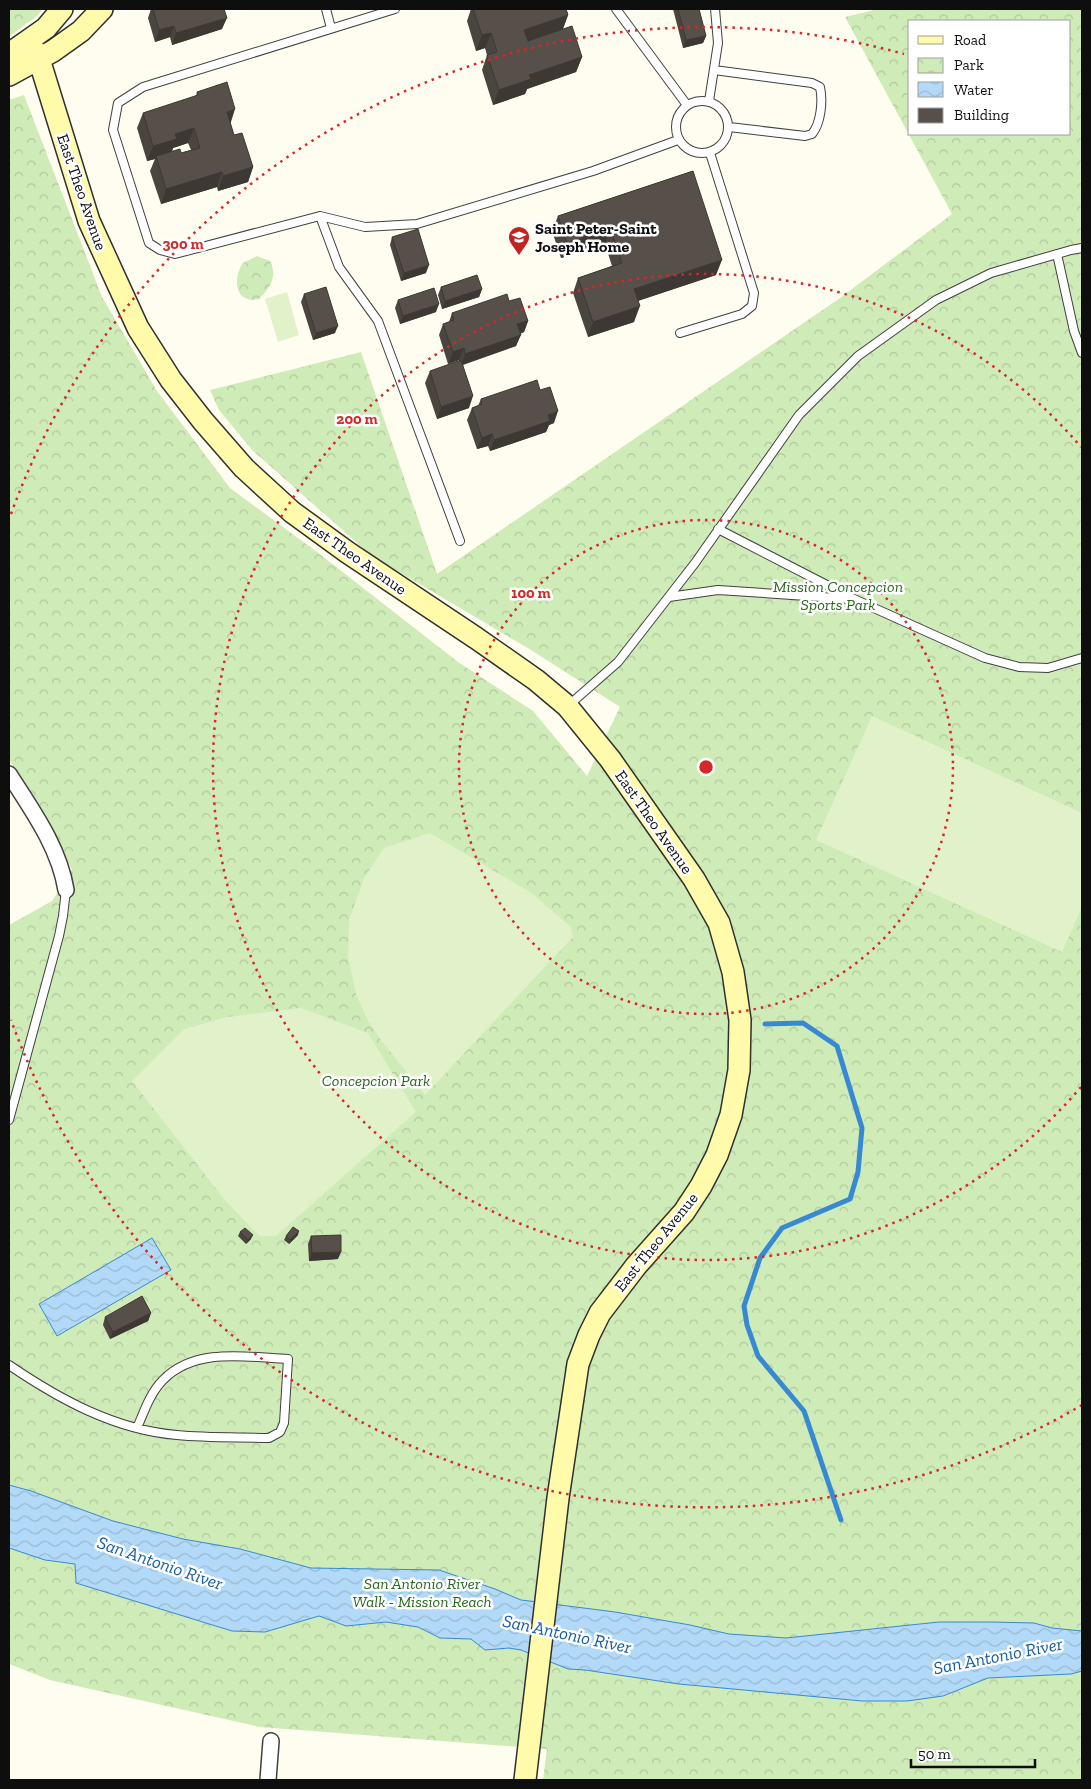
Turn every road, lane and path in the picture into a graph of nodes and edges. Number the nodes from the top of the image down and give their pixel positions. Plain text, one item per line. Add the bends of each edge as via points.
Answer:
1 (62, 9) edge
2 (102, 9) edge
3 (326, 9) edge
4 (395, 9) edge
5 (616, 9) edge
6 (715, 9) edge
7 (332, 28) junction
8 (34, 50) junction
9 (9, 54) edge
10 (714, 70) junction
11 (9, 75) edge
12 (710, 102) junction
13 (687, 105) junction
14 (729, 127) junction
15 (678, 140) junction
16 (710, 153) junction
17 (320, 216) junction
18 (1082, 248) edge
19 (1057, 254) junction
20 (680, 333) dead end
21 (1082, 353) edge
22 (718, 529) junction
23 (460, 540) dead end
24 (669, 597) junction
25 (854, 599) junction
26 (1082, 658) edge
27 (567, 706) junction
28 (9, 774) edge
29 (66, 890) joint
30 (9, 1120) edge
31 (9, 1365) edge
32 (137, 1428) junction
33 (271, 1741) dead end
34 (268, 1780) edge
35 (525, 1780) edge

1 - 8 street
2 - 8 street via 81,31
3 - 7 lane
4 - 7 lane
5 - 13 lane
6 - 10 lane via 718,43
7 - 17 lane via 142,87 118,103 113,130 149,244 160,250 175,254
8 - 9 street
8 - 11 street
8 - 27 street, East Theo Avenue via 89,221 112,274 143,335 171,380 203,421 244,468 292,512 536,680
10 - 12 lane
10 - 14 lane via 812,82 820,87 818,127 812,134 805,136
12 - 13 lane via 698,101
12 - 14 lane via 720,107
13 - 15 lane via 678,115 675,127
14 - 16 lane via 727,138
15 - 16 lane via 692,152
15 - 17 lane via 593,170 417,224 365,227
16 - 20 lane via 754,293 752,306 742,314
17 - 23 lane via 339,267 378,321
18 - 19 lane
19 - 21 lane
19 - 22 lane via 991,273 936,300 858,356 799,415
22 - 24 lane
22 - 25 lane
24 - 25 lane via 718,590
24 - 27 lane via 618,662
25 - 26 lane via 984,658 1019,667 1048,668
27 - 35 street, East Theo Avenue via 610,759 698,886 718,923 733,972 740,1020 739,1070 730,1115 717,1155 701,1186 684,1212 600,1312 578,1364 558,1498
28 - 29 street via 52,845
29 - 30 lane via 59,936
31 - 32 lane via 70,1403 103,1418
32 - 32 lane via 162,1380 179,1368 216,1356 288,1359 284,1423 280,1432 269,1438 176,1436
33 - 34 street

